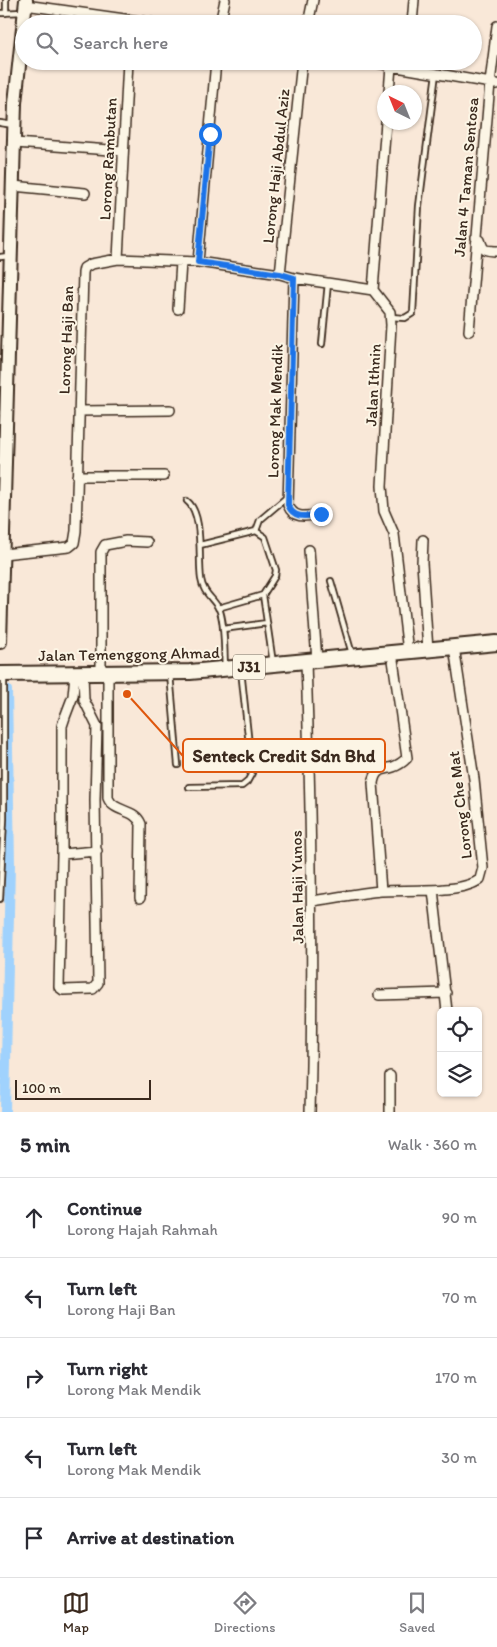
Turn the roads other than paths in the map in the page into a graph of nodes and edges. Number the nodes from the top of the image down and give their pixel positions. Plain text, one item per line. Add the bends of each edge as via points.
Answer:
1 (6, 0) edge
2 (225, 0) edge
3 (313, 0) edge
4 (414, 0) edge
5 (25, 6) edge
6 (0, 13) edge
7 (6, 13) junction
8 (85, 15) edge
9 (222, 15) edge
10 (310, 15) edge
11 (413, 15) edge
12 (497, 26) edge
13 (18, 70) edge
14 (128, 70) edge
15 (215, 70) edge
16 (301, 70) edge
17 (391, 70) edge
18 (426, 70) edge
19 (436, 73) junction
20 (493, 83) edge
21 (390, 85) edge
22 (0, 123) edge
23 (15, 126) junction
24 (385, 130) edge
25 (15, 143) junction
26 (123, 151) junction
27 (13, 186) junction
28 (85, 193) dead end
29 (476, 238) junction
30 (497, 251) edge
31 (5, 256) edge
32 (118, 259) junction
33 (181, 262) junction
34 (198, 262) junction
35 (280, 274) junction
36 (294, 278) junction
37 (328, 283) junction
38 (373, 290) junction
39 (178, 309) dead end
40 (390, 317) junction
41 (469, 331) dead end
42 (322, 344) dead end
43 (170, 410) dead end
44 (79, 411) junction
45 (77, 476) junction
46 (164, 476) dead end
47 (288, 496) junction
48 (187, 501) dead end
49 (321, 514) dead end
50 (256, 530) junction
51 (422, 540) dead end
52 (147, 542) dead end
53 (200, 545) junction
54 (309, 550) dead end
55 (3, 554) junction
56 (331, 581) dead end
57 (1, 583) edge
58 (263, 595) junction
59 (218, 608) junction
60 (267, 623) junction
61 (222, 629) junction
62 (0, 642) edge
63 (497, 643) edge
64 (454, 647) junction
65 (428, 650) junction
66 (408, 652) junction
67 (392, 653) junction
68 (353, 657) junction
69 (311, 661) junction
70 (273, 665) junction
71 (241, 668) junction
72 (225, 669) junction
73 (170, 672) junction
74 (2, 674) edge
75 (79, 674) junction
76 (104, 674) junction
77 (178, 766) dead end
78 (189, 786) dead end
79 (97, 851) junction
80 (62, 854) junction
81 (433, 890) junction
82 (381, 891) junction
83 (140, 898) dead end
84 (0, 899) edge
85 (312, 901) junction
86 (446, 993) junction
87 (380, 995) dead end
88 (447, 1007) edge
89 (390, 1076) dead end
90 (310, 1112) edge
91 (390, 1112) edge

1 - 7 lane
2 - 9 street
3 - 10 street
4 - 11 street
5 - 7 lane
5 - 8 street
6 - 7 lane
12 - 20 street, Jalan 4 Taman Sentosa
13 - 23 street
14 - 26 street, Lorong Rambutan
15 - 34 street
16 - 35 street, Lorong Haji Abdul Aziz
17 - 21 street
18 - 19 street
19 - 20 street
19 - 40 lane via 419,206 413,313 405,318
20 - 29 street, Jalan 4 Taman Sentosa
22 - 23 lane
23 - 25 street
24 - 38 street
25 - 26 street
25 - 27 street
26 - 32 street, Lorong Rambutan
27 - 28 street
27 - 31 street
29 - 30 street via 485,250
29 - 41 street, Jalan 4 Taman Sentosa
31 - 55 street
32 - 33 street, Lorong Haji Ban
32 - 44 street, Lorong Haji Ban via 91,264 82,273
33 - 34 street, Lorong Haji Ban
33 - 39 street
34 - 35 street, Lorong Haji Ban
35 - 36 street, Lorong Haji Ban
36 - 37 street, Lorong Haji Ban
36 - 47 street, Lorong Mak Mendik
37 - 38 street, Lorong Haji Ban
37 - 42 lane
38 - 40 street via 390,312
40 - 66 street, Jalan Ithnin via 382,486 384,511 394,534
43 - 44 street
44 - 45 street, Lorong Haji Ban
45 - 46 street
45 - 55 street, Lorong Haji Ban via 74,543 69,547
47 - 49 street, Lorong Mak Mendik via 290,512 297,516
47 - 50 lane via 260,520
48 - 53 lane via 194,508
50 - 53 lane
50 - 58 lane via 265,537 276,570
51 - 65 street
52 - 76 street via 105,545 101,552
53 - 59 lane via 204,591
54 - 69 street, Jalan Haji Yunos
55 - 57 street
56 - 68 lane
57 - 62 street
58 - 59 lane
58 - 60 lane
59 - 61 lane
60 - 61 lane
60 - 70 lane
61 - 72 lane
63 - 64 main road, Jalan Temenggong Ahmad / J31
64 - 65 main road, Jalan Temenggong Ahmad / J31
64 - 81 street, Lorong Che Mat via 474,779 483,868 480,878 470,886
65 - 66 main road, Jalan Temenggong Ahmad / J31
66 - 67 main road, Jalan Temenggong Ahmad / J31
67 - 68 main road, Jalan Temenggong Ahmad / J31
67 - 82 street via 407,758 393,767 381,769 375,774 373,783
68 - 69 main road, Jalan Temenggong Ahmad / J31
69 - 70 main road, Jalan Temenggong Ahmad / J31
69 - 85 street, Jalan Haji Yunos
70 - 71 main road, Jalan Temenggong Ahmad / J31
71 - 72 main road, Jalan Temenggong Ahmad / J31
71 - 78 lane via 252,773 242,786
72 - 73 main road, Jalan Temenggong Ahmad / J31
73 - 76 main road, Jalan Temenggong Ahmad / J31
73 - 77 lane
74 - 75 main road, Jalan Temenggong Ahmad / J31
74 - 84 lane via 4,819
75 - 76 main road, Jalan Temenggong Ahmad / J31
75 - 79 street via 84,700 97,726
75 - 80 street via 62,726
76 - 83 street via 108,798 114,807 134,814 141,824
79 - 80 street
79 - 80 street via 98,983 93,989 64,990 59,987
81 - 82 street, Lorong Che Mat
81 - 86 street
82 - 85 street, Lorong Che Mat
85 - 90 street, Jalan Haji Yunos
86 - 87 street
86 - 88 street
89 - 91 street

